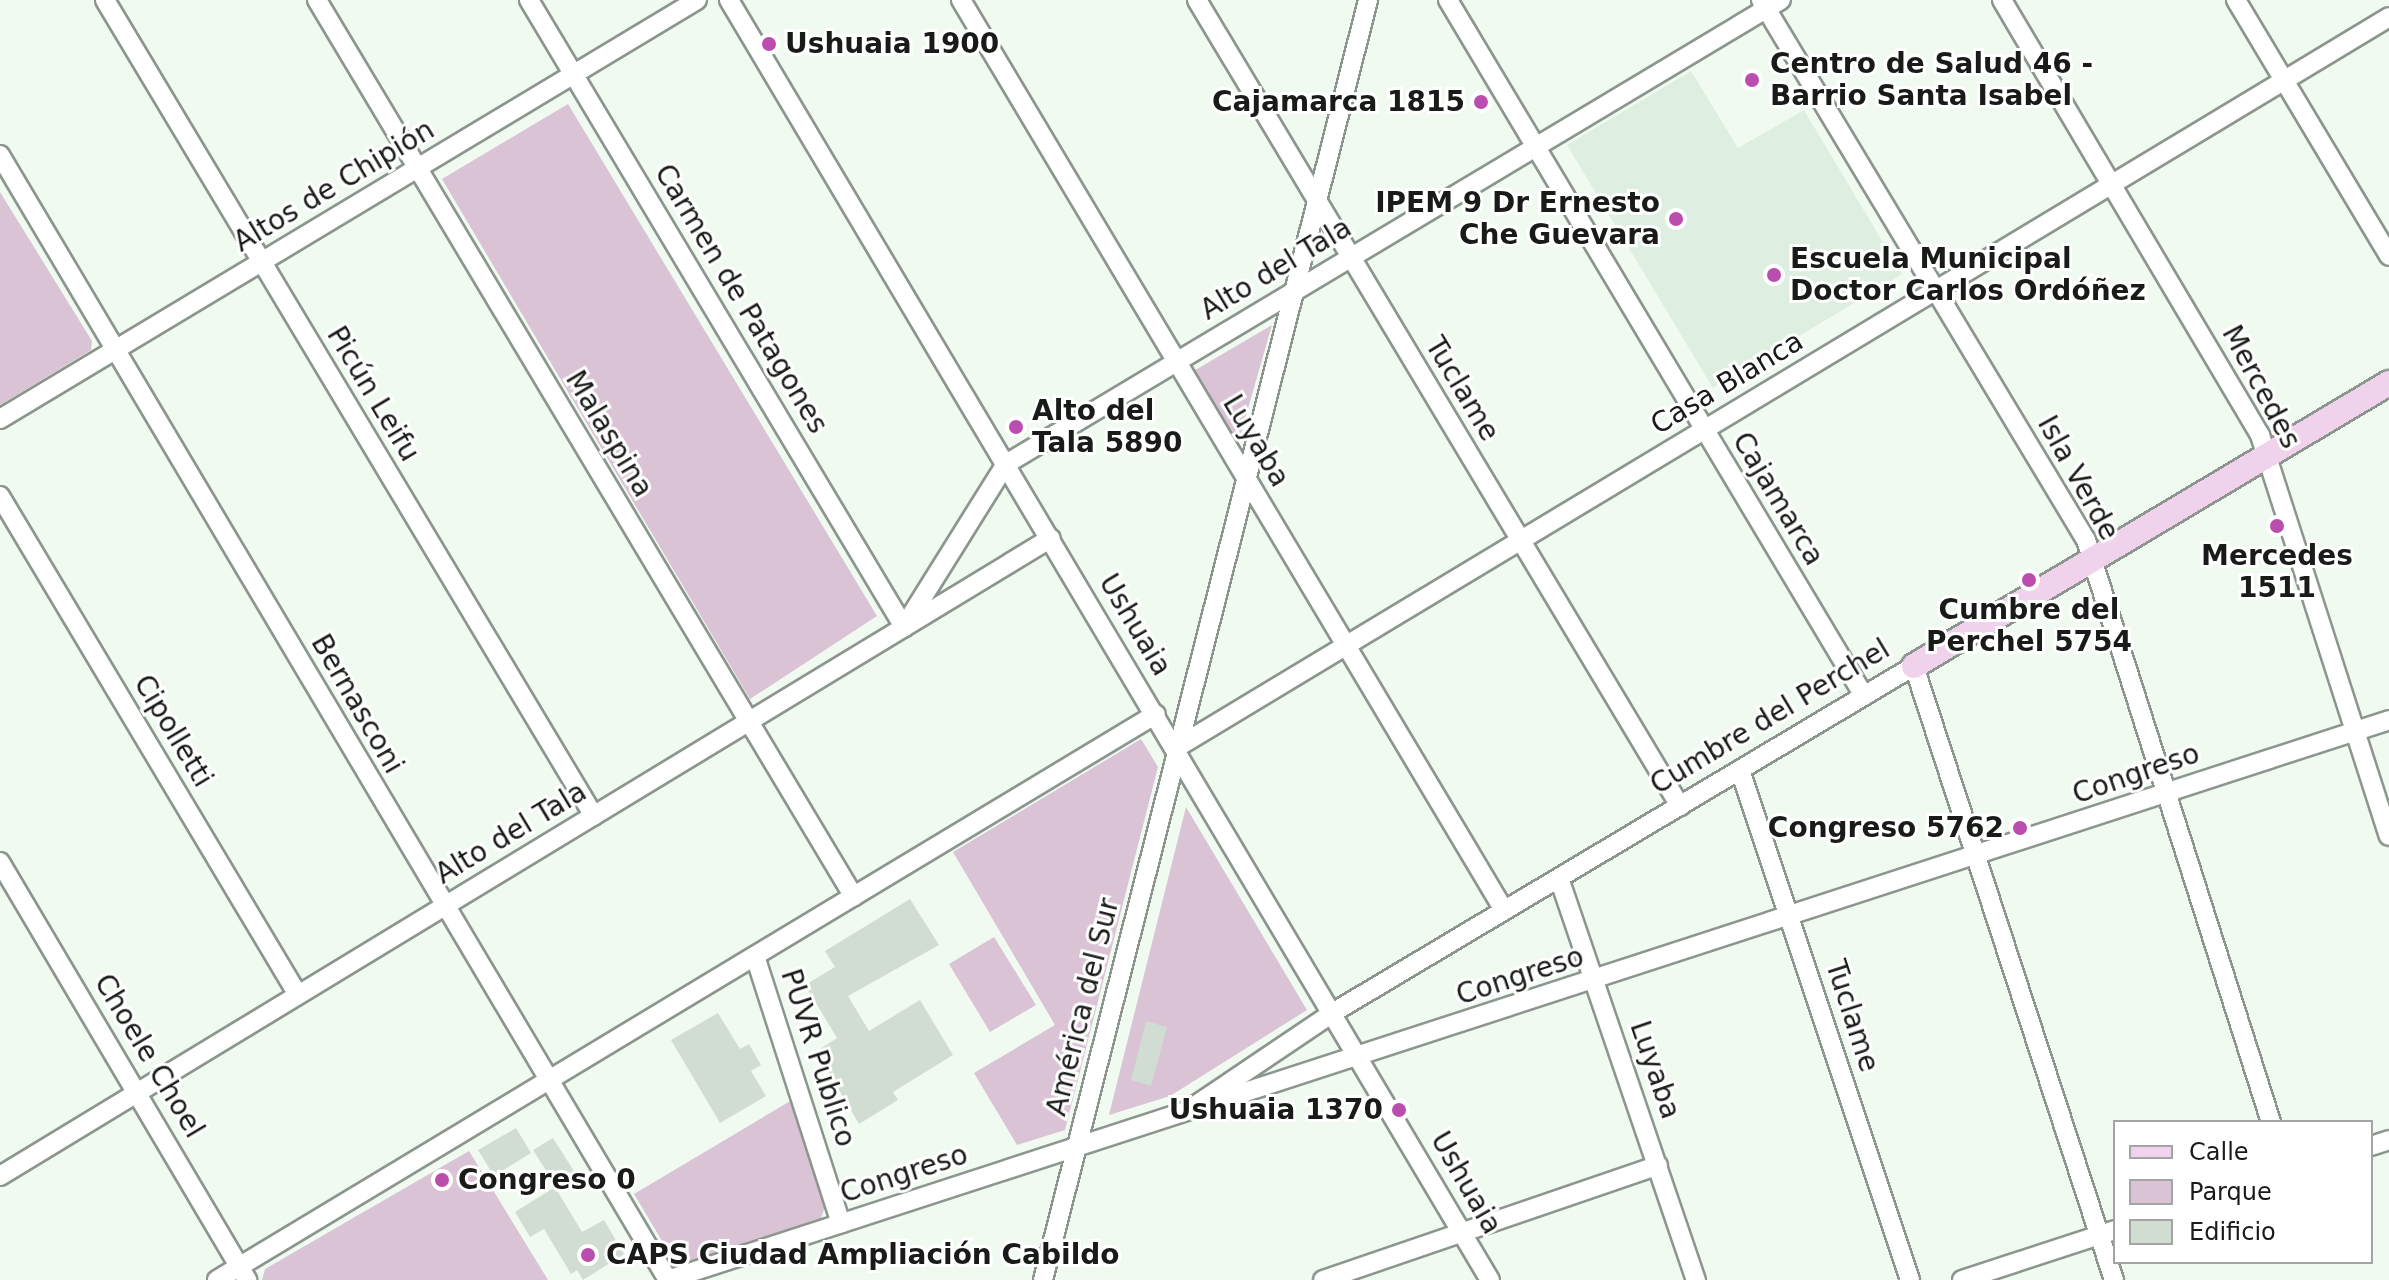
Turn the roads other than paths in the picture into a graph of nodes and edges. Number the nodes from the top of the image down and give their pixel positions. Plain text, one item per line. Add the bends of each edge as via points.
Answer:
1 (105, 0) edge
2 (317, 0) edge
3 (529, 0) edge
4 (697, 0) edge
5 (729, 0) edge
6 (961, 0) edge
7 (1197, 0) edge
8 (1368, 0) edge
9 (1448, 0) edge
10 (2002, 0) edge
11 (2236, 0) edge
12 (1769, 3) edge
13 (2389, 17) edge
14 (573, 74) junction
15 (2284, 80) junction
16 (1535, 147) junction
17 (0, 155) edge
18 (417, 168) junction
19 (2112, 183) junction
20 (1317, 200) junction
21 (2389, 256) edge
22 (1351, 257) junction
23 (261, 262) junction
24 (1935, 289) junction
25 (1293, 292) junction
26 (117, 349) junction
27 (1176, 362) junction
28 (2389, 383) edge
29 (0, 419) edge
30 (1704, 429) junction
31 (2269, 455) junction
32 (1006, 464) junction
33 (1245, 479) junction
34 (0, 496) edge
35 (1051, 538) junction
36 (1520, 540) junction
37 (2093, 560) junction
38 (904, 627) junction
39 (1346, 646) junction
40 (1914, 666) junction
41 (1864, 696) junction
42 (1156, 714) junction
43 (2389, 720) edge
44 (749, 722) junction
45 (2356, 731) junction
46 (1176, 748) junction
47 (1740, 770) junction
48 (2166, 792) junction
49 (1680, 806) junction
50 (594, 816) junction
51 (2389, 836) edge
52 (1976, 858) junction
53 (0, 862) edge
54 (1559, 878) junction
55 (854, 897) junction
56 (444, 907) junction
57 (1504, 910) junction
58 (1790, 918) junction
59 (755, 956) junction
60 (1595, 981) junction
61 (298, 995) junction
62 (1334, 1012) junction
63 (1360, 1057) junction
64 (549, 1081) junction
65 (138, 1092) junction
66 (1187, 1112) junction
67 (2270, 1120) edge
68 (1077, 1148) junction
69 (1658, 1165) junction
70 (0, 1176) edge
71 (841, 1224) junction
72 (1462, 1232) junction
73 (2107, 1232) edge
74 (244, 1273) edge
75 (217, 1280) edge
76 (668, 1280) edge
77 (1043, 1280) edge
78 (1323, 1280) edge
79 (1490, 1280) edge
80 (1696, 1280) edge
81 (1910, 1280) edge
82 (1962, 1280) edge
83 (2114, 1280) edge

1 - 23 street, Picún Leifu
2 - 18 street, Malaspina
3 - 14 street, Carmen de Patagones
4 - 14 street, Altos de Chipión
5 - 32 street, Ushuaia
6 - 27 street, Luyaba
7 - 20 street, Tuclame
8 - 20 street, América del Sur
9 - 16 street, Cajamarca
10 - 19 street, Mercedes
11 - 15 street
12 - 16 street, Alto del Tala
12 - 24 street, Isla Verde
13 - 15 street, Casa Blanca
14 - 18 street, Altos de Chipión
14 - 38 street, Carmen de Patagones
15 - 19 street, Casa Blanca
15 - 21 street
16 - 22 street, Alto del Tala
16 - 30 street, Cajamarca
17 - 26 street, Bernasconi
18 - 23 street, Altos de Chipión
18 - 44 street, Malaspina
19 - 24 street, Casa Blanca
19 - 31 street, Mercedes
20 - 22 street, Tuclame
20 - 25 street, América del Sur
22 - 25 street, Alto del Tala
22 - 36 street, Tuclame
23 - 26 street, Altos de Chipión
23 - 50 street, Picún Leifu
24 - 30 street, Casa Blanca
24 - 37 street, Isla Verde
25 - 27 street, Alto del Tala
25 - 33 street, América del Sur
26 - 29 street, Altos de Chipión
26 - 56 street, Bernasconi
27 - 32 street, Alto del Tala
27 - 33 street, Luyaba
28 - 31 main road, Cumbre del Perchel
30 - 36 street, Casa Blanca
30 - 41 street, Cajamarca
31 - 37 main road, Cumbre del Perchel
31 - 45 street, Mercedes
32 - 35 street, Ushuaia
32 - 38 street
33 - 39 street, Luyaba
33 - 46 street, América del Sur
34 - 61 street, Cipolletti
35 - 38 street, Alto del Tala
35 - 42 street, Ushuaia
36 - 39 street, Casa Blanca
36 - 49 street, Tuclame
37 - 40 main road, Cumbre del Perchel
37 - 48 street, Isla Verde
38 - 44 street, Alto del Tala
39 - 46 street, Casa Blanca
39 - 57 street, Luyaba
40 - 41 street, Cumbre del Perchel
40 - 52 street
41 - 47 street, Cumbre del Perchel
42 - 46 street, Ushuaia
42 - 55 street
43 - 45 street, Congreso
44 - 50 street, Alto del Tala
44 - 55 street, Malaspina
45 - 48 street, Congreso
45 - 51 street, Mercedes
46 - 62 street, Ushuaia
46 - 68 street, América del Sur
47 - 49 street, Cumbre del Perchel
47 - 58 street, Tuclame
48 - 52 street, Congreso
48 - 67 street, Isla Verde
49 - 54 street, Cumbre del Perchel
50 - 56 street, Alto del Tala
52 - 58 street, Congreso
52 - 73 street
53 - 65 street, Choele Choel
54 - 57 street, Cumbre del Perchel
54 - 60 street, Luyaba
55 - 59 street
56 - 61 street, Alto del Tala
56 - 64 street, Bernasconi
57 - 62 street, Cumbre del Perchel
58 - 60 street, Congreso
58 - 81 street, Tuclame
59 - 64 street
59 - 71 street, PUVR Publico
60 - 63 street, Congreso
60 - 69 street, Luyaba
61 - 65 street, Alto del Tala
62 - 63 street, Ushuaia
62 - 66 street, Cumbre del Perchel
63 - 66 street, Congreso
63 - 72 street, Ushuaia
64 - 74 street
64 - 76 street, Bernasconi
65 - 70 street, Alto del Tala
65 - 74 street, Choele Choel
66 - 68 street, Congreso
68 - 71 street, Congreso
68 - 77 street, América del Sur
69 - 72 street
69 - 80 street, Luyaba
71 - 76 street, Congreso
72 - 78 street
72 - 79 street, Ushuaia
73 - 82 street
73 - 83 street
74 - 75 street

